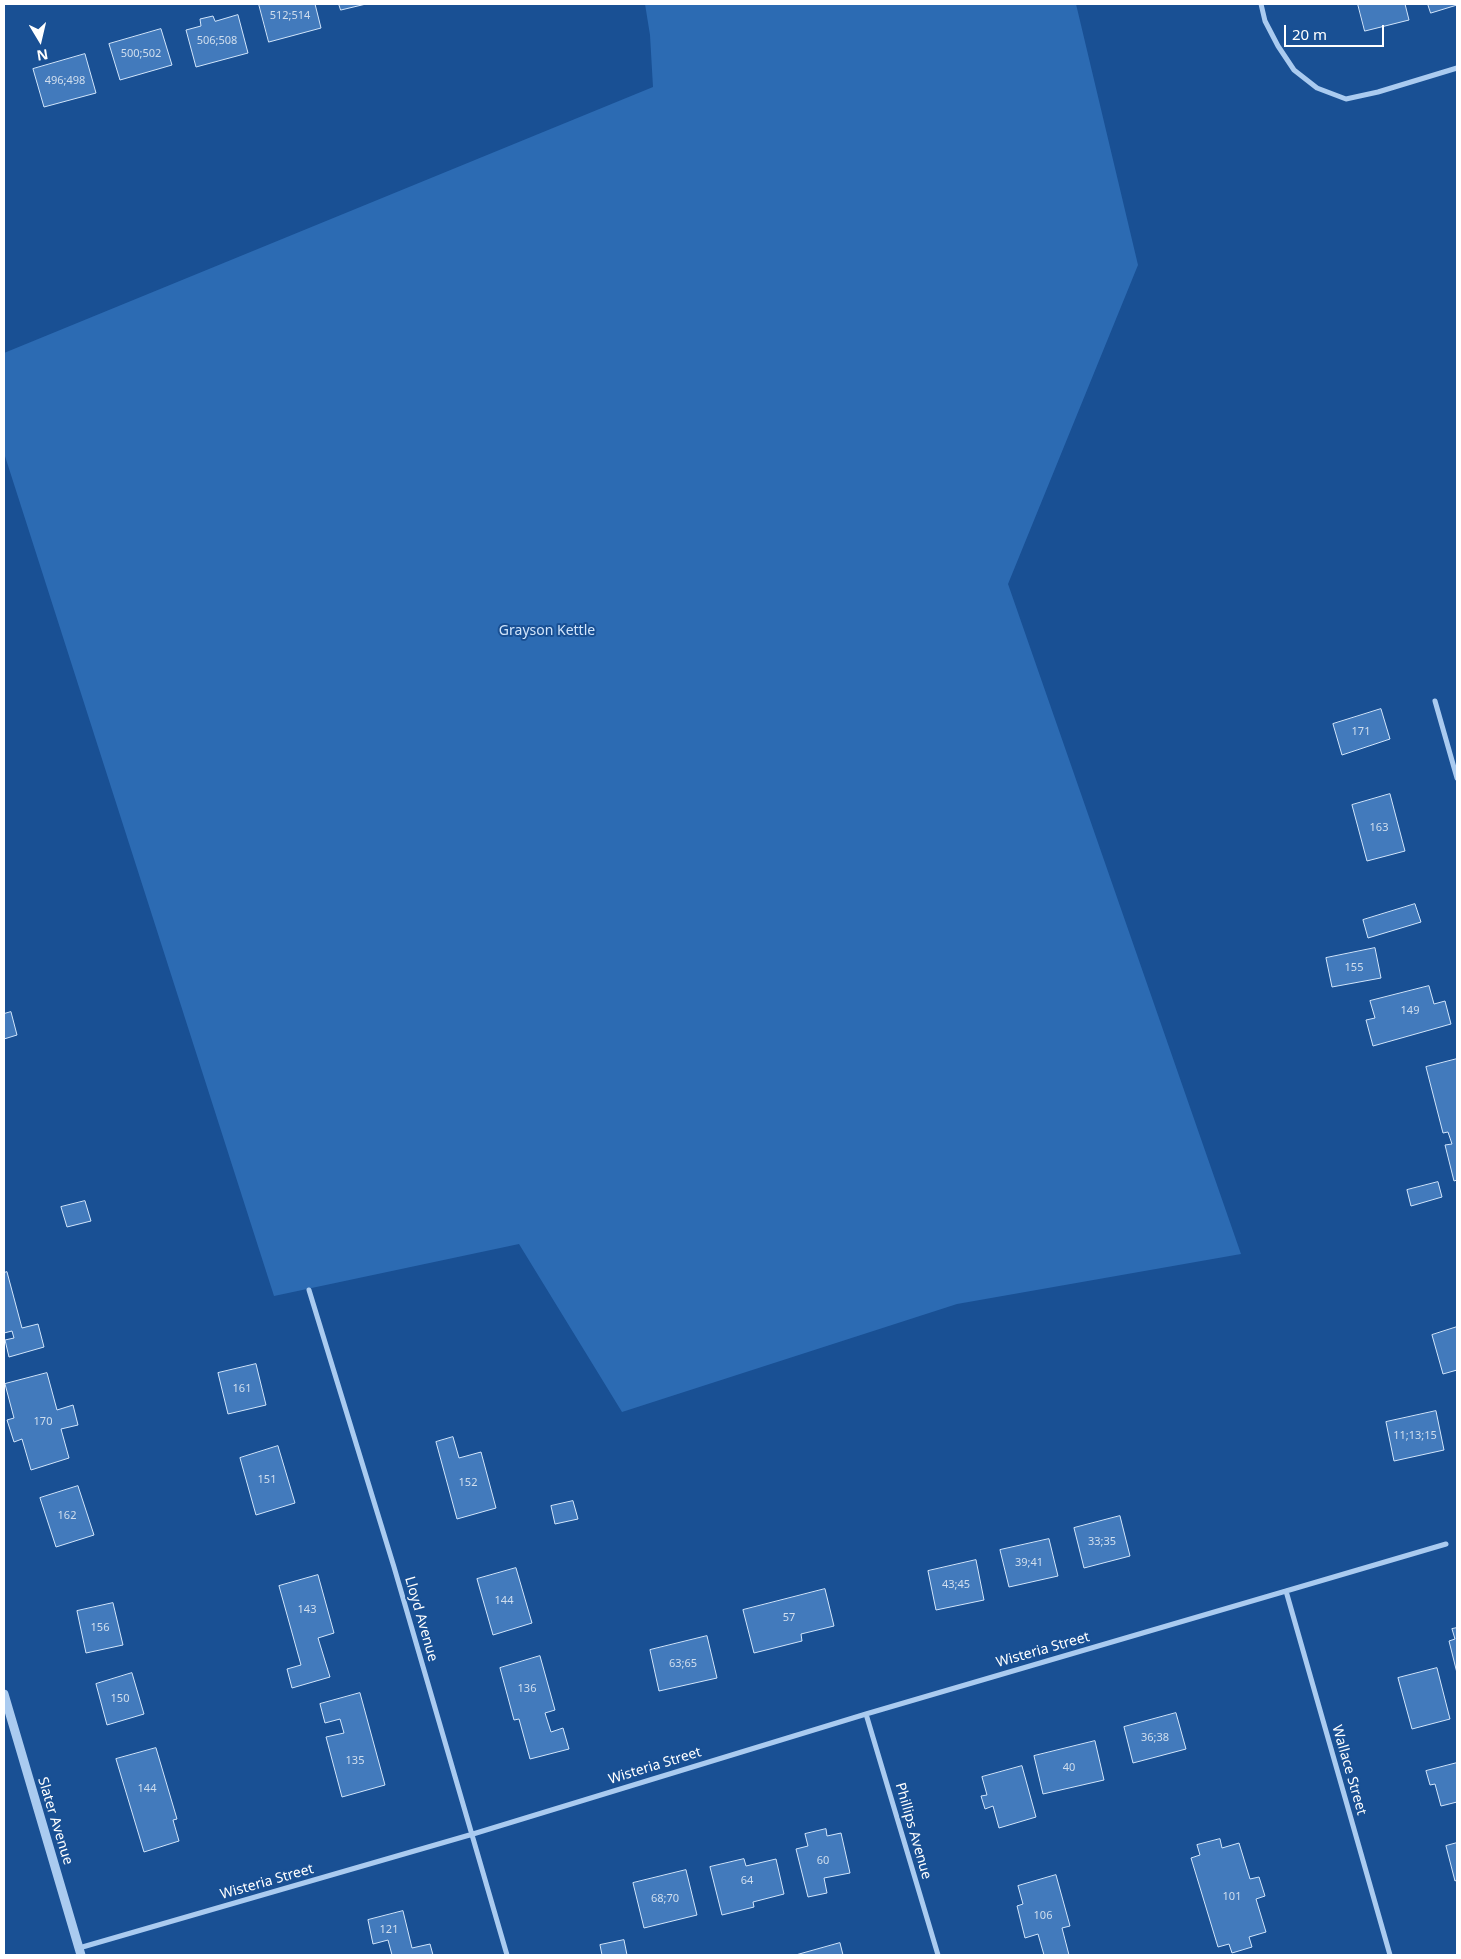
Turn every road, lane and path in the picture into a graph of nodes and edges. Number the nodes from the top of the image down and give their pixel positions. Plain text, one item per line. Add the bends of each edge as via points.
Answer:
1 (1261, 4) edge
2 (1457, 68) edge
3 (1435, 701) dead end
4 (1457, 778) edge
5 (309, 1290) dead end
6 (1446, 1544) dead end
7 (1286, 1591) junction
8 (4, 1694) edge
9 (866, 1714) junction
10 (472, 1834) junction
11 (80, 1951) edge
12 (507, 1955) edge
13 (938, 1955) edge
14 (1390, 1955) edge

1 - 2 street via 1265,20 1294,70 1317,88 1346,99
3 - 4 street
5 - 10 street, Lloyd Avenue
6 - 7 street
7 - 9 street, Wisteria Street
7 - 14 street, Wallace Street
8 - 11 street, Slater Avenue
9 - 10 street, Wisteria Street
9 - 13 street, Phillips Avenue
10 - 11 street, Wisteria Street
10 - 12 street, Lloyd Avenue

